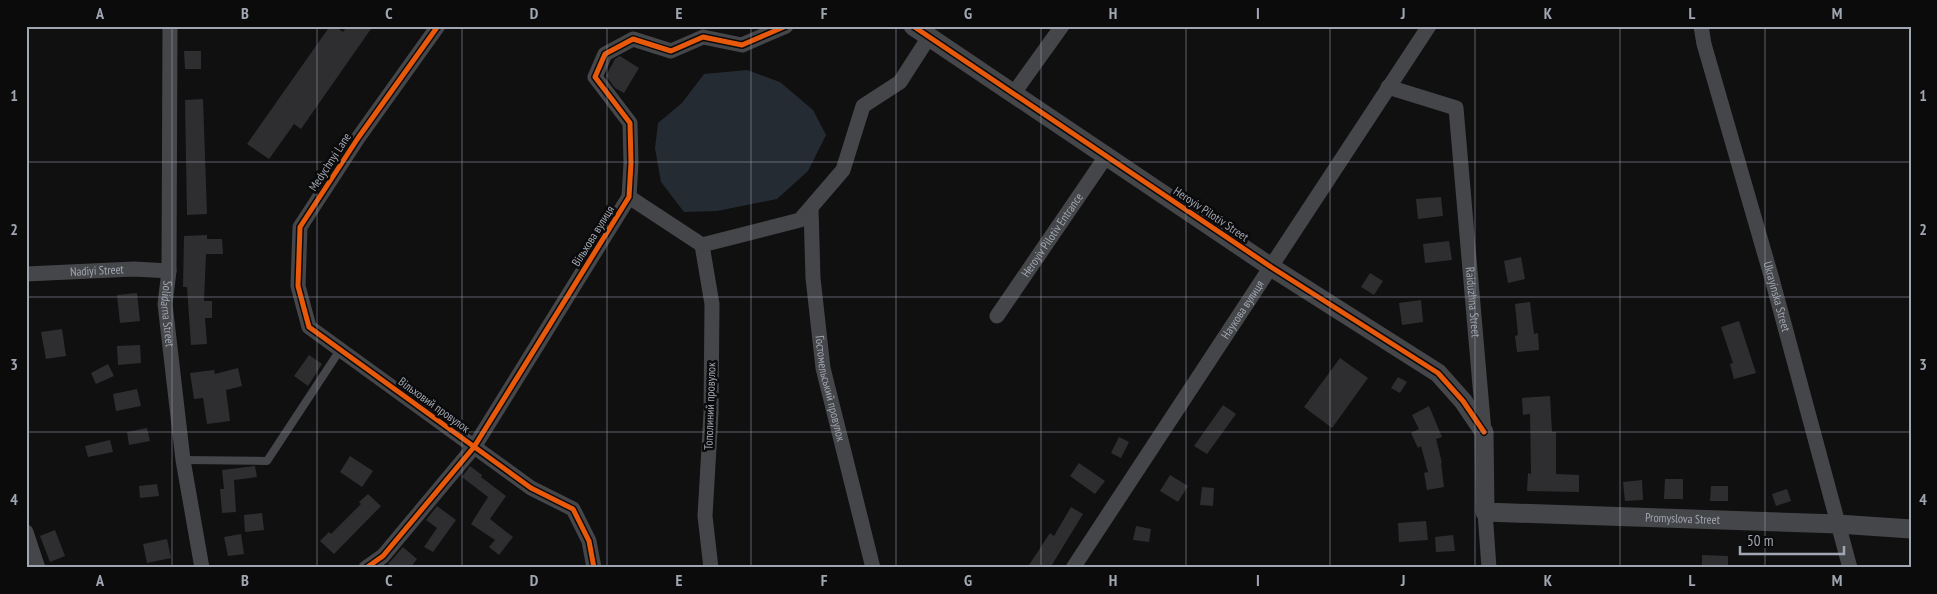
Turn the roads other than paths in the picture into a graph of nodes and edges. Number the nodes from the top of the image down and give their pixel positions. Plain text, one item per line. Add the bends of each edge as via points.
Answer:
1 (170, 26) edge
2 (438, 26) edge
3 (786, 26) edge
4 (914, 26) edge
5 (1062, 26) edge
6 (1429, 26) edge
7 (1701, 26) edge
8 (929, 37) junction
9 (1388, 87) junction
10 (1014, 93) junction
11 (1107, 155) junction
12 (629, 197) junction
13 (811, 208) junction
14 (702, 245) junction
15 (1271, 267) junction
16 (168, 271) junction
17 (26, 274) edge
18 (997, 316) dead end
19 (309, 327) joint
20 (340, 350) junction
21 (1484, 432) junction
22 (474, 447) junction
23 (183, 460) junction
24 (1485, 512) junction
25 (1838, 524) junction
26 (1911, 529) edge
27 (26, 532) edge
28 (38, 568) edge
29 (202, 568) edge
30 (366, 568) edge
31 (594, 568) edge
32 (712, 568) edge
33 (873, 568) edge
34 (1073, 568) edge
35 (1489, 568) edge
36 (1850, 568) edge

1 - 16 street, Solidarna Street
2 - 19 street, Medychnyi Lane via 358,138 300,227 298,286
3 - 12 street, Вільхова вулиця via 742,45 703,36 671,52 633,39 605,54 595,77 630,123
4 - 8 street, Heroyiv Pilotiv Street
5 - 10 street
6 - 9 street, Наукова вулиця
7 - 25 street, Ukrayinska Street
8 - 10 street, Heroyiv Pilotiv Street
8 - 13 street via 900,82 862,106 842,170
9 - 15 street, Наукова вулиця
9 - 21 street, Raiduzhna Street via 1456,108
10 - 11 street, Heroyiv Pilotiv Street
11 - 15 street, Heroyiv Pilotiv Street
11 - 18 street, Heroyiv Pilotiv Entrance
12 - 14 street
12 - 22 street, Вільхова вулиця
13 - 14 street via 800,220
13 - 33 street, Гостомельський провулок via 813,278 823,368
14 - 32 street, Тополиний провулок via 712,304 711,413 705,516
15 - 21 street, Heroyiv Pilotiv Street via 1438,373
15 - 34 street, Наукова вулиця
16 - 17 street, Nadiyi Street via 134,269
16 - 23 street, Solidarna Street via 165,304
19 - 20 street, Вільховий провулок
20 - 22 street, Вільховий провулок
20 - 23 lane via 267,461
21 - 24 street, Raiduzhna Street
22 - 30 street, Вільхова вулиця via 382,556
22 - 31 street, Вільховий провулок via 531,488 573,509 589,541
23 - 29 street, Solidarna Street
24 - 25 street, Promyslova Street
24 - 35 street, Raiduzhna Street
25 - 26 street, Promyslova Street
25 - 36 street, Ukrayinska Street
27 - 28 street

